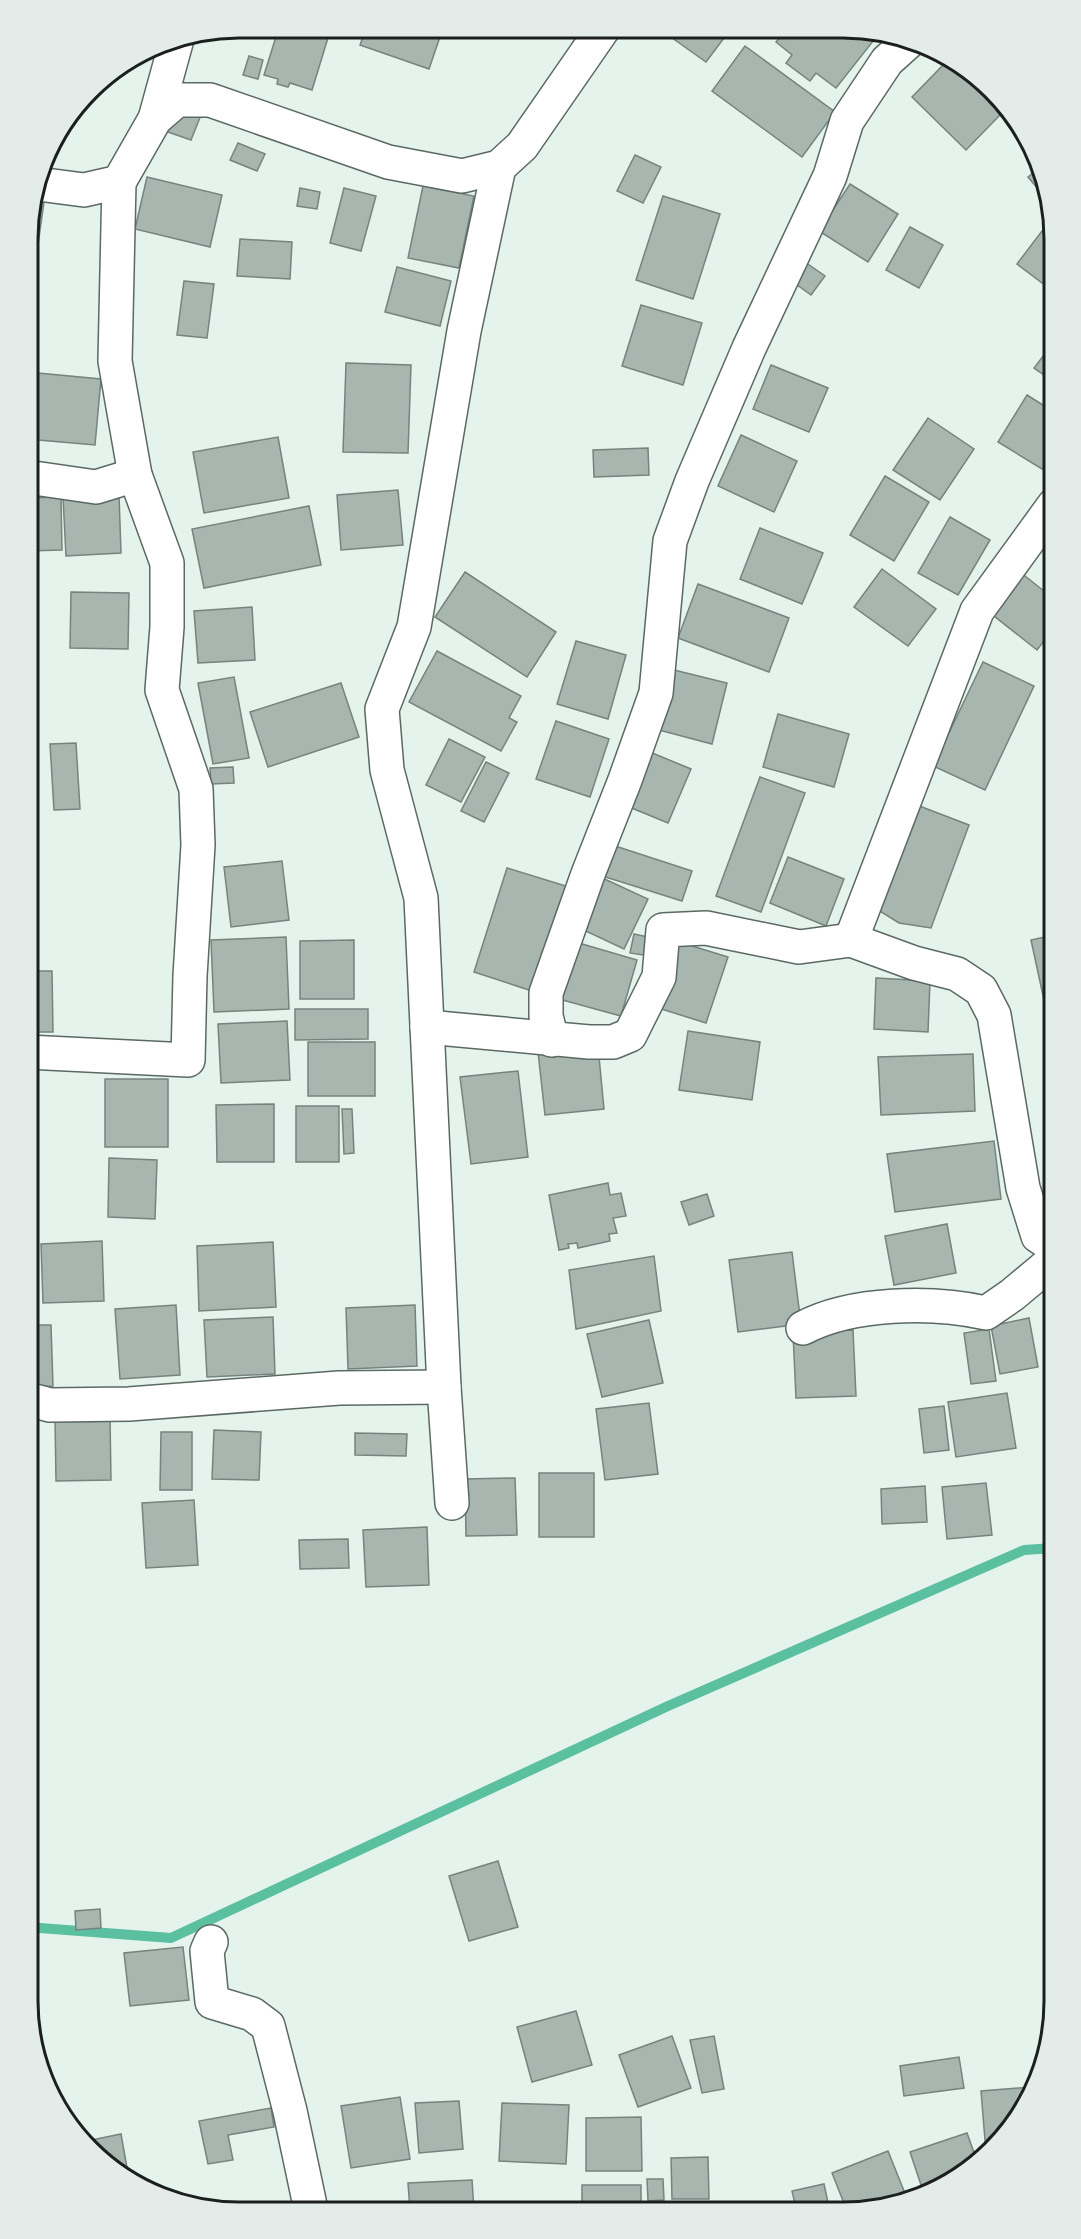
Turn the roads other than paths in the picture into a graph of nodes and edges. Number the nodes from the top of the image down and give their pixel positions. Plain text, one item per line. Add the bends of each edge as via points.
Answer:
1 (597, 38) edge
2 (903, 47) edge
3 (175, 48) edge
4 (155, 119) junction
5 (499, 167) junction
6 (118, 182) junction
7 (45, 185) edge
8 (135, 475) junction
9 (38, 479) edge
10 (1044, 519) edge
11 (851, 940) junction
12 (427, 1026) junction
13 (552, 1040) junction
14 (38, 1053) edge
15 (1043, 1240) edge
16 (1043, 1269) edge
17 (803, 1328) dead end
18 (444, 1387) junction
19 (38, 1402) edge
20 (452, 1503) dead end
21 (211, 1942) dead end
22 (308, 2202) edge

1 - 5 street via 522,146
2 - 13 street via 887,61 848,121 830,176 749,348 670,541 656,693 546,993
3 - 4 street
4 - 5 street via 177,100 210,100 388,162 462,176
4 - 6 street
5 - 12 street via 464,331 414,627 382,709 387,770 420,898
6 - 7 street via 84,190
6 - 8 street via 115,361
8 - 9 street via 96,487
8 - 14 street via 167,563 162,690 196,789 198,845 188,1060
10 - 11 street via 977,612
11 - 13 street via 799,947 706,928 663,930 659,977 630,1035 613,1042
11 - 15 street via 957,974 981,990 994,1015 1023,1188 1038,1236
12 - 13 street
12 - 18 street
16 - 17 street via 986,1313 957,1307 887,1307 846,1313
18 - 19 street via 339,1388 129,1404
18 - 20 street
21 - 22 street via 207,1951 212,2001 252,2014 268,2026

